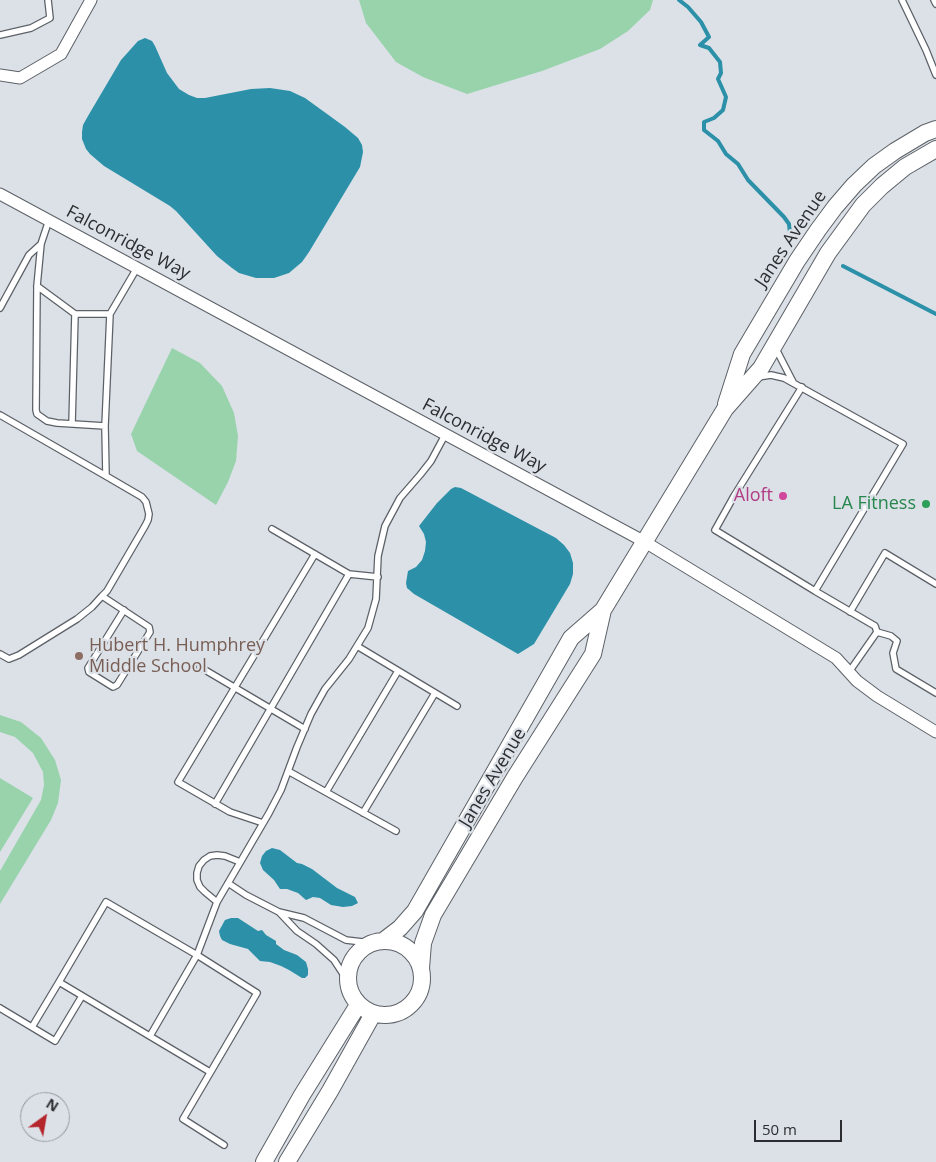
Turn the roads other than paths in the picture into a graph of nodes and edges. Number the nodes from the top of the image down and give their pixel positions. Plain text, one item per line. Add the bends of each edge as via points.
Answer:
1 (48, 0) edge
2 (92, 0) edge
3 (902, 0) edge
4 (934, 0) edge
5 (936, 4) edge
6 (0, 35) edge
7 (0, 75) edge
8 (936, 75) edge
9 (936, 129) edge
10 (936, 149) edge
11 (0, 194) edge
12 (49, 220) junction
13 (41, 244) junction
14 (137, 268) junction
15 (37, 286) junction
16 (0, 308) edge
17 (75, 314) junction
18 (110, 314) junction
19 (774, 346) junction
20 (752, 378) junction
21 (793, 382) junction
22 (802, 387) junction
23 (725, 409) junction
24 (0, 414) edge
25 (72, 424) junction
26 (106, 426) junction
27 (445, 435) junction
28 (106, 476) junction
29 (272, 528) dead end
30 (645, 542) junction
31 (316, 554) junction
32 (349, 574) junction
33 (378, 577) junction
34 (936, 584) edge
35 (815, 591) junction
36 (102, 596) junction
37 (124, 610) junction
38 (604, 610) junction
39 (850, 612) junction
40 (877, 632) junction
41 (357, 646) junction
42 (0, 654) edge
43 (200, 667) dead end
44 (398, 671) junction
45 (849, 672) junction
46 (235, 687) junction
47 (435, 693) junction
48 (936, 693) edge
49 (457, 706) dead end
50 (270, 709) junction
51 (305, 729) junction
52 (936, 732) edge
53 (288, 771) junction
54 (326, 792) junction
55 (215, 804) junction
56 (363, 813) junction
57 (264, 822) junction
58 (396, 831) dead end
59 (240, 862) junction
60 (228, 883) junction
61 (217, 902) junction
62 (279, 912) junction
63 (377, 942) junction
64 (197, 955) junction
65 (420, 968) junction
66 (347, 980) junction
67 (59, 982) junction
68 (82, 996) junction
69 (358, 1005) junction
70 (0, 1008) edge
71 (373, 1014) junction
72 (32, 1027) junction
73 (150, 1036) junction
74 (210, 1072) junction
75 (224, 1144) dead end
76 (264, 1162) edge
77 (287, 1162) edge

1 - 6 lane via 50,18 31,28
2 - 7 street via 61,54 20,78
3 - 8 lane
4 - 5 lane
9 - 23 street, Janes Avenue via 874,166 835,207 797,261 742,354
10 - 19 street, Janes Avenue via 905,167 863,205 828,253
11 - 12 street, Falconridge Way
12 - 13 lane
12 - 14 street, Falconridge Way
13 - 15 lane
13 - 16 lane via 29,256
14 - 18 lane
14 - 27 street, Falconridge Way
15 - 17 lane
15 - 25 lane via 37,414 57,424
17 - 18 lane
17 - 25 lane
18 - 26 lane
19 - 20 street, Janes Avenue
19 - 21 lane
20 - 21 lane via 771,375
20 - 23 street, Janes Avenue
21 - 22 lane
22 - 35 lane via 715,530
22 - 35 lane via 902,444
23 - 30 street, Janes Avenue
24 - 28 lane
25 - 26 lane
26 - 28 lane
27 - 30 street, Falconridge Way
27 - 33 lane via 431,461 400,498 385,526 378,556
28 - 36 lane via 142,497 149,514
29 - 31 lane
30 - 38 street, Janes Avenue
30 - 45 street, Falconridge Way via 836,658
31 - 32 lane
31 - 46 lane
32 - 33 lane
32 - 50 lane
33 - 41 lane via 368,628
34 - 39 lane via 885,553
35 - 39 lane
36 - 37 lane
36 - 42 lane via 78,619 18,655 9,659
37 - 37 lane via 149,627 150,632 113,687 89,672 88,668
38 - 63 street, Janes Avenue via 571,638 415,911 400,928
38 - 65 street, Janes Avenue via 593,654 433,915 423,943
39 - 40 lane via 875,626
40 - 45 lane
40 - 48 lane via 896,641 893,653 896,668
41 - 44 lane
41 - 51 lane via 325,690
43 - 46 lane
44 - 47 lane
44 - 54 lane
45 - 52 street, Falconridge Way via 877,696
46 - 50 lane
46 - 55 lane via 178,782
47 - 49 lane
47 - 56 lane
50 - 51 lane
50 - 55 lane
51 - 53 lane
53 - 54 lane
53 - 57 lane
54 - 56 lane
55 - 57 lane
56 - 58 lane
57 - 59 lane
59 - 60 lane
59 - 61 lane via 217,855 210,856 199,866 197,880 200,887
60 - 61 lane
60 - 62 lane
61 - 64 lane
62 - 63 lane via 304,918 346,940
62 - 66 lane via 334,960
63 - 65 street via 395,942 406,948
63 - 66 street, Janes Avenue via 361,949 353,958
64 - 67 lane via 106,902
64 - 73 lane
64 - 74 lane via 257,993
65 - 71 street, Janes Avenue via 422,982 411,1006 386,1016
66 - 69 street via 350,994
67 - 68 lane
67 - 72 lane
68 - 72 lane via 55,1041
68 - 73 lane
69 - 71 street
69 - 76 street
70 - 72 lane
71 - 77 street
73 - 74 lane
74 - 75 lane via 184,1119

